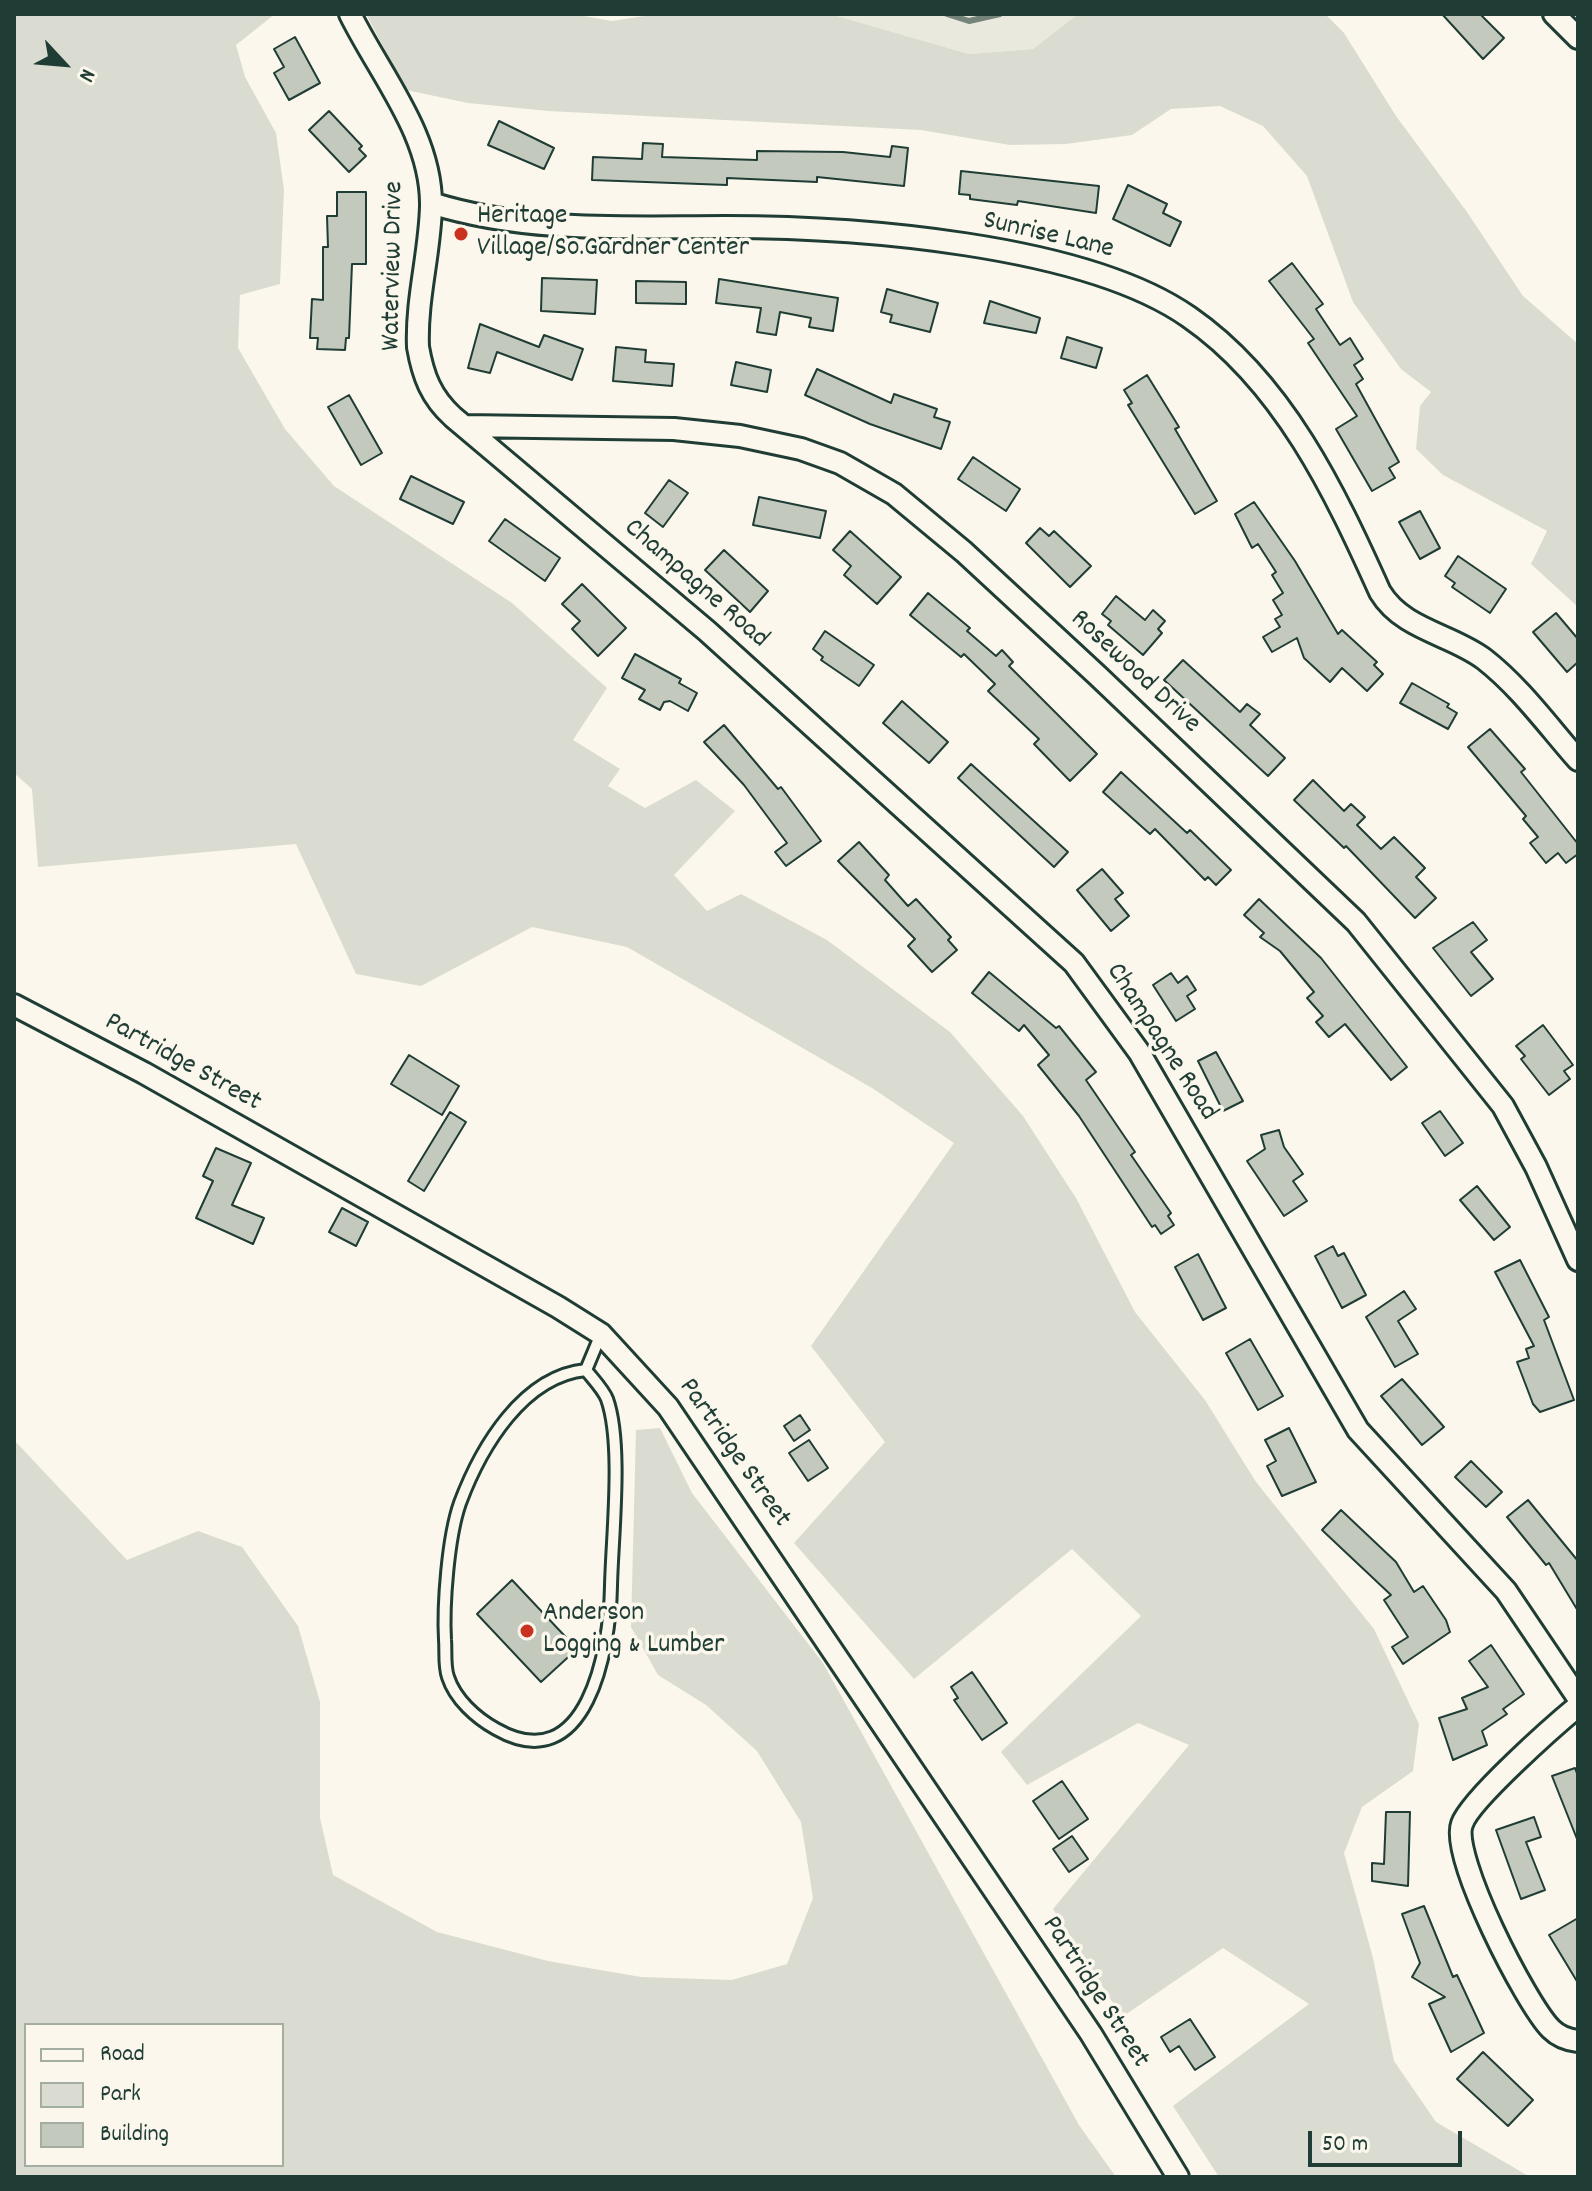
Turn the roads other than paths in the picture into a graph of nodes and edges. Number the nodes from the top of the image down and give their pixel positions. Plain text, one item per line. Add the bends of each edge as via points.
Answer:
1 (350, 14) edge
2 (1554, 14) edge
3 (1578, 38) edge
4 (431, 203) junction
5 (465, 426) junction
6 (1578, 760) edge
7 (14, 1005) edge
8 (1578, 1260) edge
9 (601, 1334) junction
10 (586, 1370) junction
11 (1578, 1698) edge
12 (1578, 1706) edge
13 (1578, 2041) edge
14 (1178, 2177) edge

1 - 4 street, Waterview Drive via 416,136
2 - 3 street
4 - 5 street, Waterview Drive via 418,347 429,388
4 - 6 street, Sunrise Lane via 475,217 533,224 780,227 946,243 1073,266 1160,299 1210,334 1284,415 1336,496 1390,605 1493,667
5 - 8 street, Rosewood Drive via 674,429 740,436 840,463 894,494 1064,645 1356,922 1503,1106
5 - 11 street, Champagne Road via 707,631 1074,963 1139,1052 1358,1430 1506,1591
7 - 9 street, Partridge Street via 144,1073
9 - 10 lane
9 - 14 street, Partridge Street via 668,1407 765,1546 1091,2034
10 - 10 lane via 563,1372 517,1404 460,1504 443,1609 448,1677 474,1716 508,1736 539,1741 568,1729 583,1710 602,1664 610,1617 614,1449 607,1399
12 - 13 street via 1477,1804 1460,1833 1470,1883 1537,2009 1554,2031

